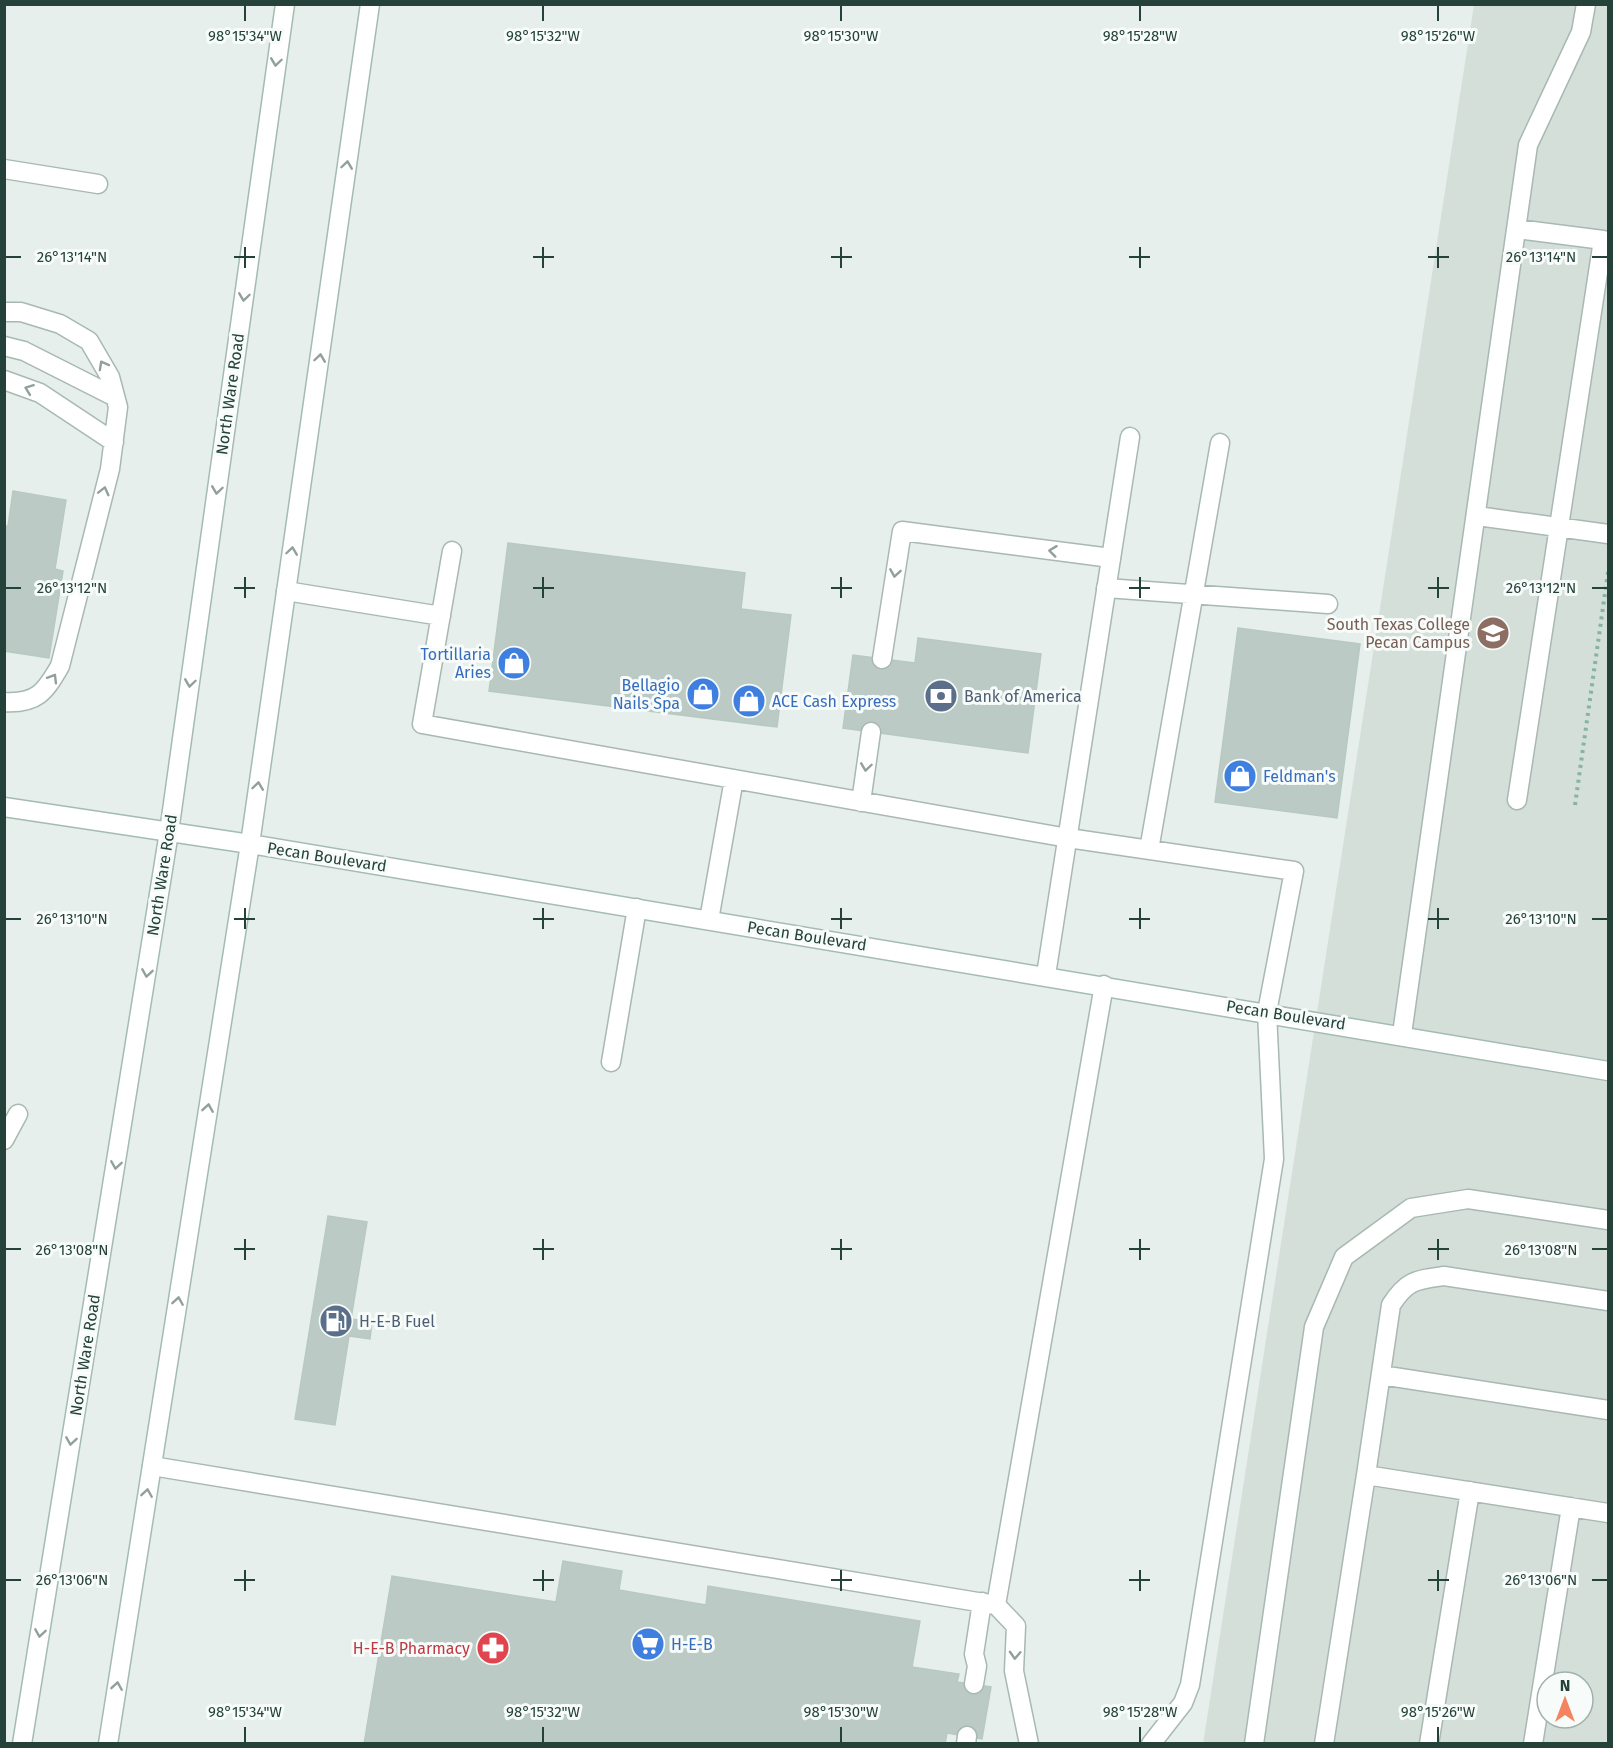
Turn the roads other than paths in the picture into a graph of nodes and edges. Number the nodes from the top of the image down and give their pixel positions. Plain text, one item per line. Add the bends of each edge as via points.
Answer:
1 (285, 4) edge
2 (370, 4) edge
3 (1586, 4) edge
4 (4, 169) edge
5 (98, 184) dead end
6 (1517, 229) junction
7 (1606, 241) edge
8 (4, 312) edge
9 (4, 346) edge
10 (4, 380) edge
11 (115, 397) junction
12 (1130, 437) dead end
13 (114, 442) junction
14 (1220, 442) dead end
15 (1477, 516) junction
16 (1557, 527) junction
17 (1608, 534) edge
18 (452, 551) dead end
19 (1111, 558) junction
20 (1106, 588) junction
21 (286, 591) junction
22 (1194, 595) junction
23 (1328, 604) dead end
24 (441, 616) junction
25 (882, 659) dead end
26 (4, 702) edge
27 (871, 732) dead end
28 (734, 779) junction
29 (1517, 800) dead end
30 (861, 802) junction
31 (4, 807) edge
32 (169, 832) junction
33 (1068, 838) junction
34 (250, 844) junction
35 (1149, 850) junction
36 (637, 908) junction
37 (710, 920) junction
38 (1046, 975) junction
39 (1104, 985) junction
40 (1268, 1012) junction
41 (1402, 1034) junction
42 (611, 1062) dead end
43 (1608, 1071) edge
44 (18, 1114) dead end
45 (4, 1140) edge
46 (1608, 1220) edge
47 (1608, 1301) edge
48 (1381, 1376) junction
49 (1608, 1410) edge
50 (152, 1466) junction
51 (1366, 1475) junction
52 (1470, 1491) junction
53 (1571, 1507) junction
54 (1608, 1513) edge
55 (989, 1604) junction
56 (974, 1684) dead end
57 (22, 1743) edge
58 (108, 1743) edge
59 (1029, 1743) edge
60 (1150, 1743) edge
61 (1254, 1743) edge
62 (1324, 1743) edge
63 (1429, 1743) edge
64 (1533, 1743) edge

1 -> 32 main road, North Ware Road
21 -> 2 main road
3 - 6 main road via 1581,32 1528,146
4 - 5 main road
6 - 7 main road
6 - 15 main road
7 - 16 main road
11 -> 8 main road via 110,377 89,341 60,324 21,312
9 - 11 main road via 24,351
13 -> 10 main road via 40,393
11 - 13 main road via 118,407
12 - 19 main road
26 -> 13 main road via 24,703 46,689 60,666
14 - 22 main road
15 - 16 main road
15 - 41 main road
16 - 17 main road
16 - 29 main road
18 - 24 main road
19 - 20 main road
19 -> 25 main road via 902,531
20 - 22 main road
20 - 33 main road
21 - 24 main road
34 -> 21 main road
22 - 23 main road
22 - 35 main road
24 - 28 main road via 422,724
27 -> 30 main road
28 - 30 main road
28 - 37 main road
30 - 33 main road
31 - 32 main road, Pecan Boulevard
32 - 34 main road, Pecan Boulevard
32 -> 57 main road, North Ware Road
33 - 35 main road
33 - 38 main road
34 - 36 main road, Pecan Boulevard
50 -> 34 main road
35 - 40 main road via 1294,871
36 - 37 main road, Pecan Boulevard
36 - 42 main road
37 - 38 main road, Pecan Boulevard
38 - 39 main road, Pecan Boulevard
39 - 40 main road, Pecan Boulevard
39 - 55 main road
40 - 41 main road, Pecan Boulevard
40 - 60 main road via 1273,1170 1190,1685 1183,1703
41 - 43 main road, Pecan Boulevard
44 - 45 main road
46 - 61 main road via 1468,1199 1411,1208 1344,1257 1314,1327
47 - 48 main road via 1444,1276 1422,1279 1402,1287 1391,1305
48 - 49 main road
48 - 51 main road
50 - 55 main road
58 -> 50 main road
51 - 52 main road
51 - 62 main road
52 - 53 main road
52 - 63 main road
53 - 54 main road
53 - 64 main road
55 - 56 main road via 974,1654
55 -> 59 main road via 1016,1626 1014,1671

